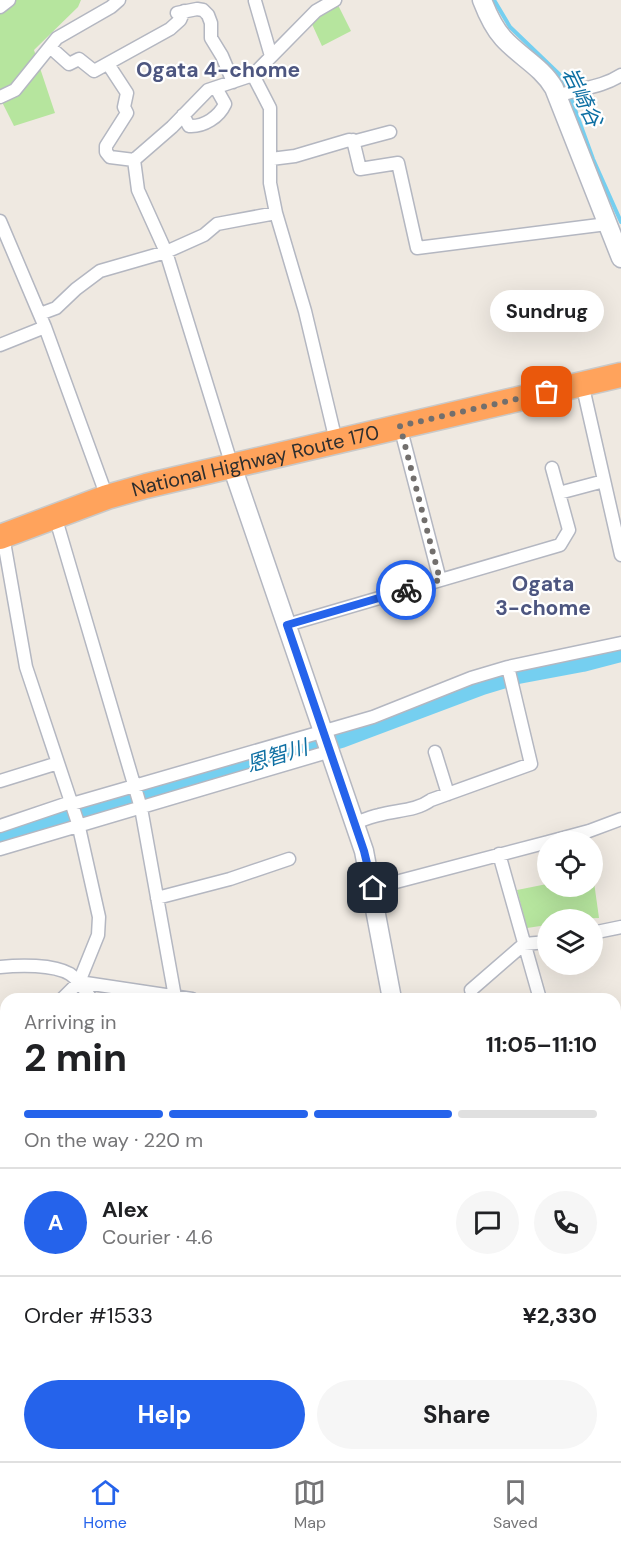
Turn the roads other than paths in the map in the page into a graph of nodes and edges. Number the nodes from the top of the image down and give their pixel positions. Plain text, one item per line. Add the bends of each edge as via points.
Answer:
1 (9, 0) edge
2 (119, 0) edge
3 (335, 0) edge
4 (482, 0) edge
5 (255, 2) dead end
6 (314, 5) edge
7 (0, 7) edge
8 (50, 48) junction
9 (271, 56) junction
10 (108, 64) junction
11 (253, 75) junction
12 (621, 75) edge
13 (233, 82) junction
14 (216, 87) junction
15 (564, 94) junction
16 (0, 97) edge
17 (183, 115) junction
18 (390, 132) dead end
19 (353, 140) junction
20 (271, 159) junction
21 (134, 160) junction
22 (276, 213) junction
23 (607, 224) junction
24 (1, 225) edge
25 (166, 252) junction
26 (621, 258) edge
27 (40, 314) junction
28 (45, 327) junction
29 (0, 345) edge
30 (621, 375) edge
31 (582, 383) junction
32 (400, 426) junction
33 (336, 441) junction
34 (232, 466) junction
35 (552, 468) dead end
36 (604, 481) junction
37 (559, 493) junction
38 (107, 497) junction
39 (55, 516) junction
40 (2, 536) edge
41 (621, 555) edge
42 (440, 580) junction
43 (287, 625) junction
44 (621, 643) edge
45 (509, 672) junction
46 (327, 742) junction
47 (435, 752) dead end
48 (58, 763) junction
49 (0, 781) edge
50 (135, 787) junction
51 (448, 794) junction
52 (72, 805) junction
53 (140, 807) junction
54 (621, 819) edge
55 (355, 823) junction
56 (78, 824) junction
57 (0, 826) edge
58 (589, 831) edge
59 (537, 845) edge
60 (0, 849) edge
61 (499, 854) junction
62 (289, 858) dead end
63 (373, 888) junction
64 (157, 898) junction
65 (621, 927) edge
66 (603, 931) edge
67 (537, 943) edge
68 (524, 944) junction
69 (0, 967) edge
70 (79, 982) junction
71 (471, 990) dead end
72 (68, 993) edge
73 (87, 993) edge
74 (149, 993) edge
75 (174, 993) edge
76 (391, 993) edge
77 (538, 993) edge

1 - 7 street
2 - 8 street via 57,39
3 - 6 street
4 - 15 main road via 503,38
5 - 9 street
6 - 9 street
8 - 10 street via 69,64 79,59 94,71
8 - 16 street via 15,90
9 - 11 street
10 - 13 street via 170,29 180,21 180,12 197,9 208,15 211,38
10 - 21 street via 126,93 127,113 106,152 110,157
11 - 13 street
11 - 20 street via 270,108
12 - 15 street via 594,88
13 - 14 street
14 - 17 street
14 - 17 street via 225,104 220,114 197,127 189,126
15 - 23 main road
17 - 21 street
18 - 19 street
19 - 20 street
19 - 23 street via 360,169 398,163 417,248
20 - 22 street via 270,183
21 - 25 street via 138,190
22 - 25 street via 217,224 204,235
22 - 33 street via 305,311
23 - 26 main road
24 - 27 street
25 - 27 street via 100,272 56,308
25 - 34 street
27 - 28 street
28 - 29 street
28 - 38 street
30 - 31 highway, National Highway Route 170
31 - 32 highway, National Highway Route 170
31 - 36 street
32 - 33 highway, National Highway Route 170
32 - 42 street
33 - 34 highway, National Highway Route 170
34 - 38 highway, National Highway Route 170
34 - 43 main road
35 - 37 street
36 - 37 street
36 - 41 street
37 - 42 street via 569,530 560,545
38 - 39 highway, National Highway Route 170
39 - 40 highway, National Highway Route 170
39 - 50 street
40 - 48 street via 26,667
42 - 43 street
43 - 46 main road
44 - 45 street
45 - 46 street via 471,678 373,717
45 - 51 street via 531,764
46 - 50 street
46 - 53 street
46 - 55 main road
47 - 51 street
48 - 49 street
48 - 52 street
50 - 52 street
50 - 53 street
51 - 55 street
52 - 56 street
52 - 57 street
53 - 56 street
53 - 64 street
54 - 58 street
55 - 63 main road
56 - 60 street
56 - 70 street via 99,917 98,935
59 - 61 street
61 - 63 street
61 - 68 street
62 - 64 street
63 - 76 main road
64 - 75 street
65 - 66 street
67 - 68 street
68 - 71 street
68 - 77 street
69 - 70 street via 26,964 68,973
70 - 72 street
70 - 73 street
70 - 74 street

